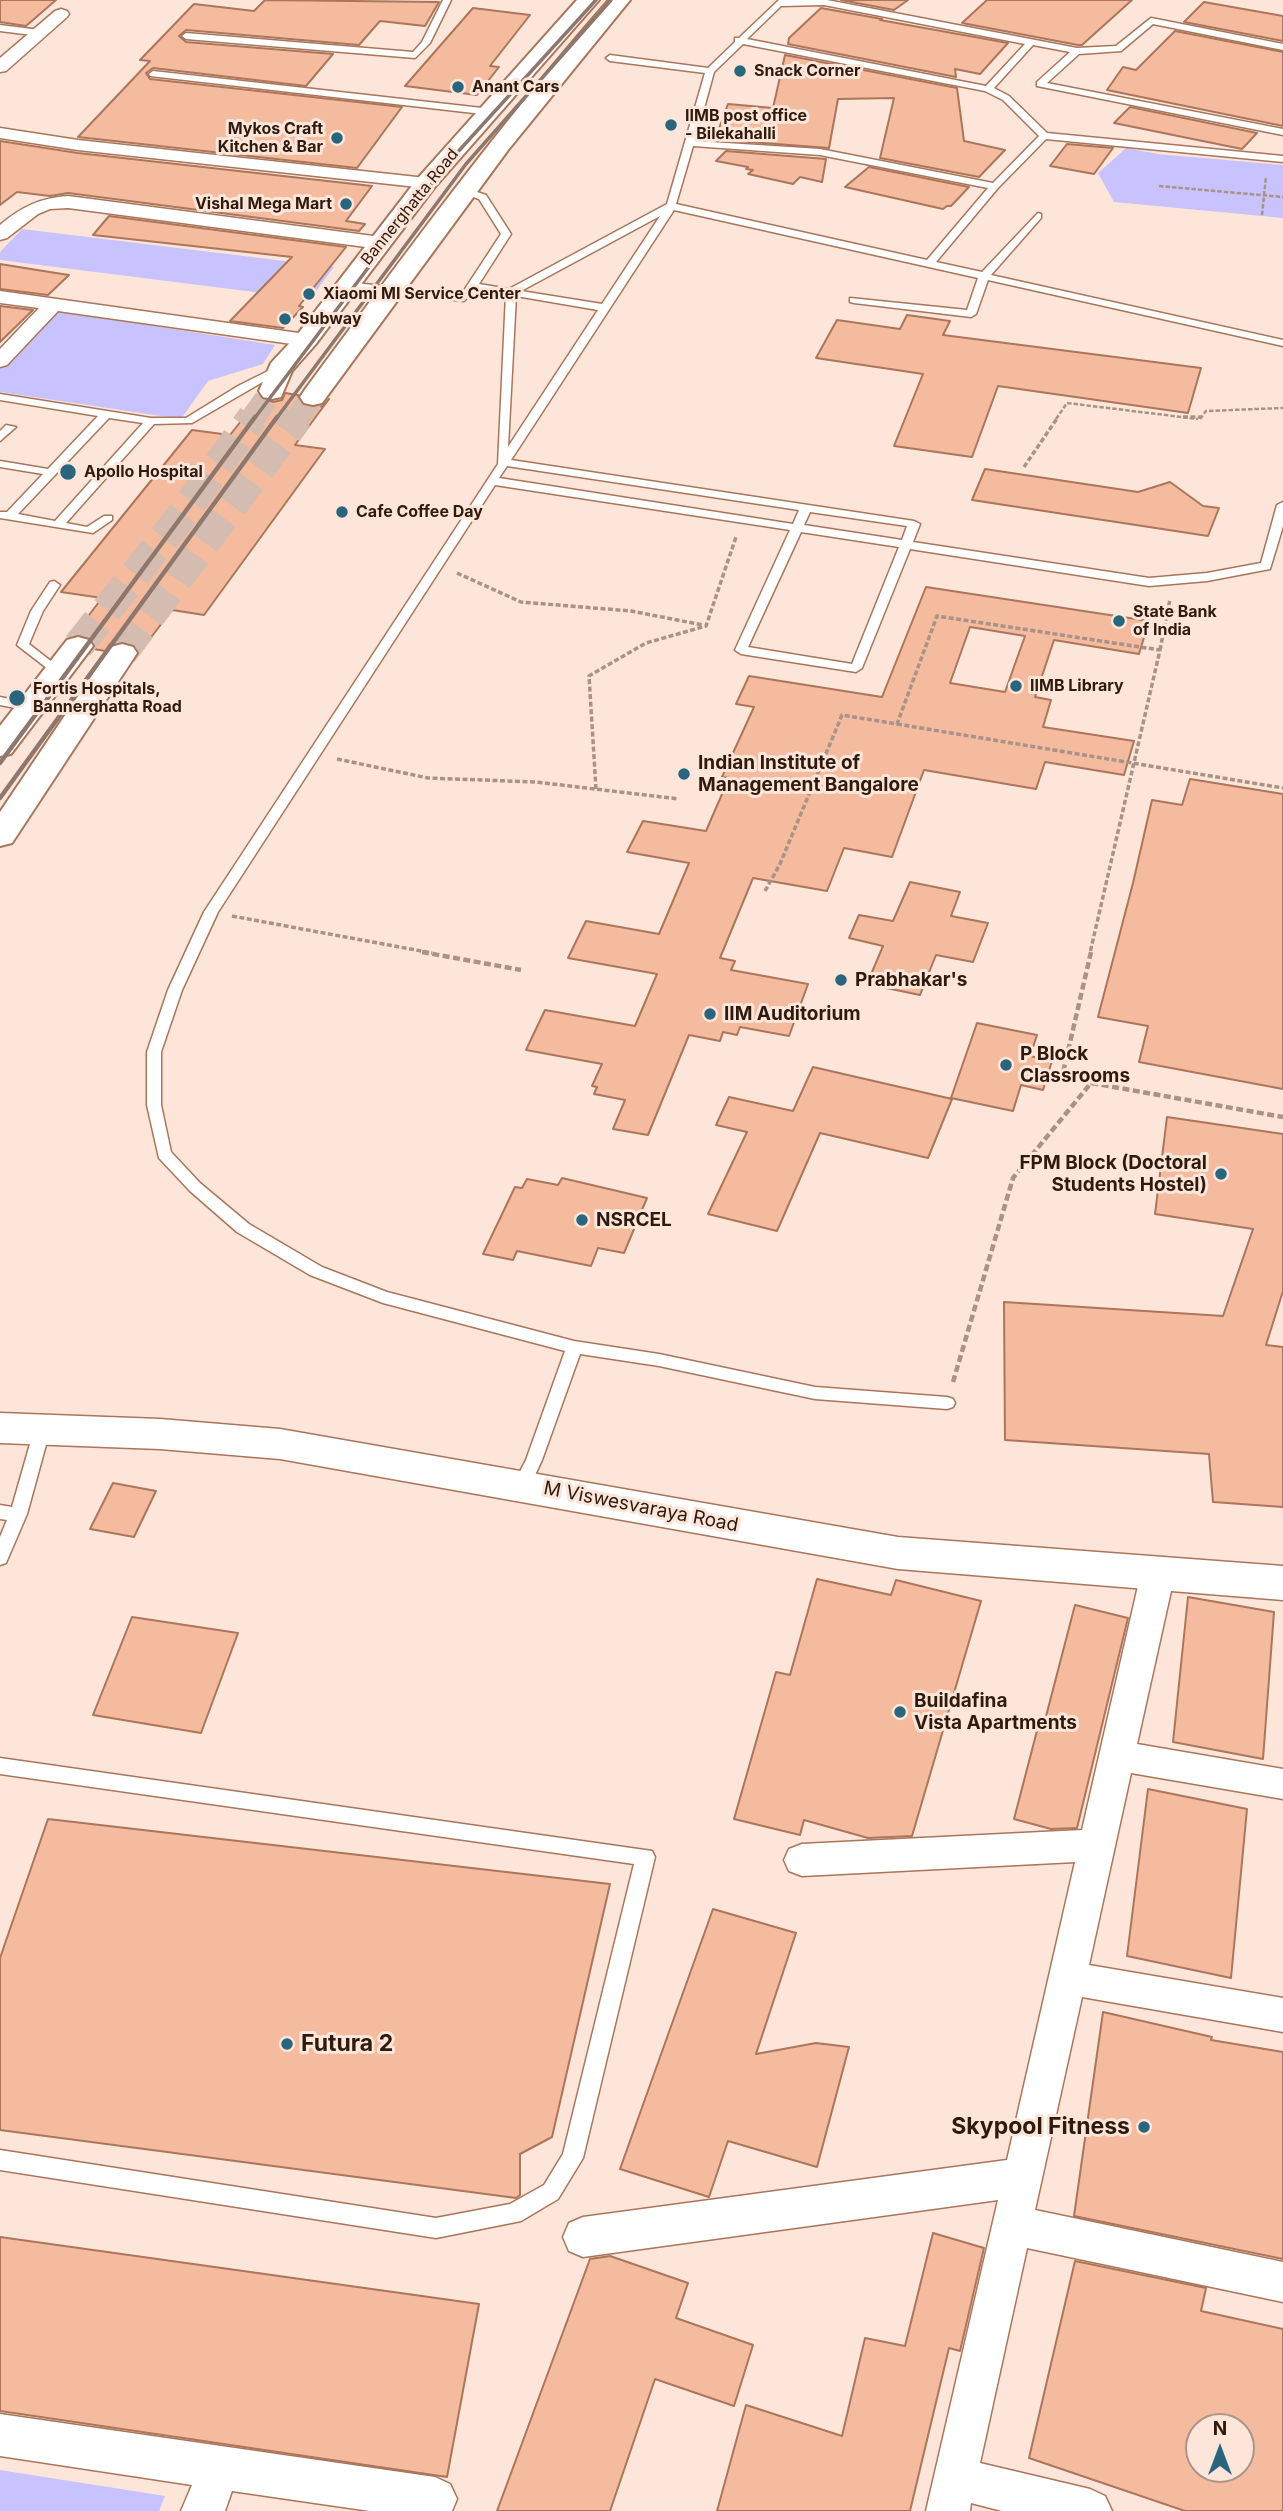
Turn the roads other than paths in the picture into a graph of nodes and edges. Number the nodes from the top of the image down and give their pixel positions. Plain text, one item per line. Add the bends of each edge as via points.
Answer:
1 (447, 0) edge
2 (589, 0) edge
3 (620, 0) edge
4 (61, 14) dead end
5 (0, 28) edge
6 (40, 33) junction
7 (186, 36) dead end
8 (738, 40) junction
9 (1031, 42) junction
10 (1283, 47) edge
11 (1077, 51) junction
12 (610, 58) dead end
13 (1, 66) edge
14 (710, 71) junction
15 (153, 74) dead end
16 (988, 89) junction
17 (491, 112) junction
18 (1283, 132) edge
19 (0, 133) edge
20 (1045, 136) junction
21 (688, 143) junction
22 (1283, 159) edge
23 (426, 183) junction
24 (995, 186) junction
25 (465, 191) junction
26 (671, 206) junction
27 (1038, 216) dead end
28 (0, 234) edge
29 (381, 243) junction
30 (929, 264) junction
31 (984, 276) junction
32 (347, 285) junction
33 (473, 286) junction
34 (391, 291) junction
35 (511, 292) junction
36 (0, 297) edge
37 (854, 300) dead end
38 (53, 305) junction
39 (606, 308) junction
40 (306, 340) junction
41 (1283, 342) edge
42 (0, 360) edge
43 (276, 380) joint
44 (0, 397) edge
45 (313, 397) tunnel mouth
46 (106, 414) junction
47 (150, 421) junction
48 (10, 427) dead end
49 (0, 438) edge
50 (502, 462) junction
51 (0, 464) edge
52 (49, 472) junction
53 (494, 481) junction
54 (1283, 505) edge
55 (806, 508) junction
56 (5, 515) edge
57 (107, 518) dead end
58 (58, 525) junction
59 (798, 526) junction
60 (906, 544) junction
61 (1266, 566) junction
62 (1283, 568) edge
63 (54, 585) dead end
64 (78, 646) tunnel mouth
65 (122, 653) tunnel mouth
66 (57, 672) junction
67 (0, 701) edge
68 (31, 707) junction
69 (0, 747) edge
70 (0, 836) edge
71 (574, 1347) junction
72 (947, 1403) road end
73 (0, 1428) edge
74 (42, 1430) junction
75 (522, 1485) junction
76 (9, 1513) edge
77 (0, 1558) edge
78 (1158, 1573) junction
79 (1283, 1583) edge
80 (1117, 1756) junction
81 (0, 1766) edge
82 (1283, 1784) edge
83 (1098, 1844) junction
84 (802, 1860) dead end
85 (1068, 1978) junction
86 (1283, 2015) edge
87 (0, 2160) edge
88 (1023, 2177) junction
89 (1012, 2225) junction
90 (583, 2237) dead end
91 (1283, 2282) edge
92 (0, 2435) edge
93 (220, 2467) junction
94 (951, 2495) edge
95 (435, 2499) dead end
96 (203, 2511) edge
97 (1090, 2511) edge

1 - 7 lane via 415,55
2 - 17 main road, Bannerghatta Road via 537,54
3 - 25 main road, Bannerghatta Road
4 - 6 street
5 - 6 lane
6 - 13 street
8 - 9 lane via 779,3 824,2
8 - 14 lane
8 - 16 lane
9 - 11 lane
9 - 16 lane
10 - 11 lane via 1151,21 1118,49
11 - 18 lane via 1040,84
12 - 14 lane
14 - 21 lane
15 - 17 lane
16 - 20 lane via 1006,98
17 - 23 main road, Bannerghatta Road
19 - 23 street
20 - 22 lane
20 - 24 lane
21 - 24 lane via 820,152
21 - 26 lane
23 - 29 main road, Bannerghatta Road
24 - 30 lane
25 - 33 lane via 483,197 506,234
25 - 34 main road, Bannerghatta Road
26 - 30 lane
26 - 35 lane
26 - 39 lane
27 - 31 lane
28 - 29 street via 32,208 68,202
29 - 32 main road, Bannerghatta Road
30 - 31 lane
31 - 37 lane via 971,314
31 - 41 lane
32 - 34 lane
32 - 40 main road, Bannerghatta Road
33 - 34 lane via 464,298
33 - 35 lane
34 - 45 main road, Bannerghatta Road
35 - 39 lane
35 - 50 lane
36 - 38 street
38 - 40 street
38 - 42 street
39 - 50 lane
40 - 43 main road, Bannerghatta Road
43 - 47 lane via 242,388 188,421
44 - 46 lane
46 - 47 lane
46 - 52 lane
47 - 58 lane
48 - 49 lane
50 - 53 lane
50 - 55 lane
51 - 52 lane
52 - 56 lane
53 - 59 lane
53 - 71 lane via 211,912 154,1052 154,1105 164,1154 195,1187 243,1228 316,1271 383,1297
54 - 61 lane
55 - 59 lane
55 - 60 lane via 914,524
56 - 58 lane
57 - 58 lane via 89,531
59 - 60 lane
59 - 60 lane via 741,650 856,667
60 - 61 lane via 1149,583
61 - 62 lane
63 - 66 lane via 23,645
64 - 66 main road
65 - 70 main road
66 - 68 main road
67 - 68 lane
68 - 69 main road
71 - 72 lane via 815,1393
71 - 75 lane
73 - 74 street, M Viswesvaraya Road
74 - 75 street, M Viswesvaraya Road via 250,1439
74 - 76 lane
75 - 78 street, M Viswesvaraya Road via 898,1553
76 - 77 lane
78 - 79 street, M Viswesvaraya Road
78 - 80 street
80 - 82 street
80 - 83 street
81 - 87 lane via 645,1857 573,2158 551,2192 513,2214 436,2228
83 - 84 street
83 - 85 street
85 - 86 street
85 - 88 street
88 - 89 street
88 - 90 street
89 - 91 street
89 - 94 street
92 - 93 street
93 - 95 street
93 - 96 street
94 - 97 street

